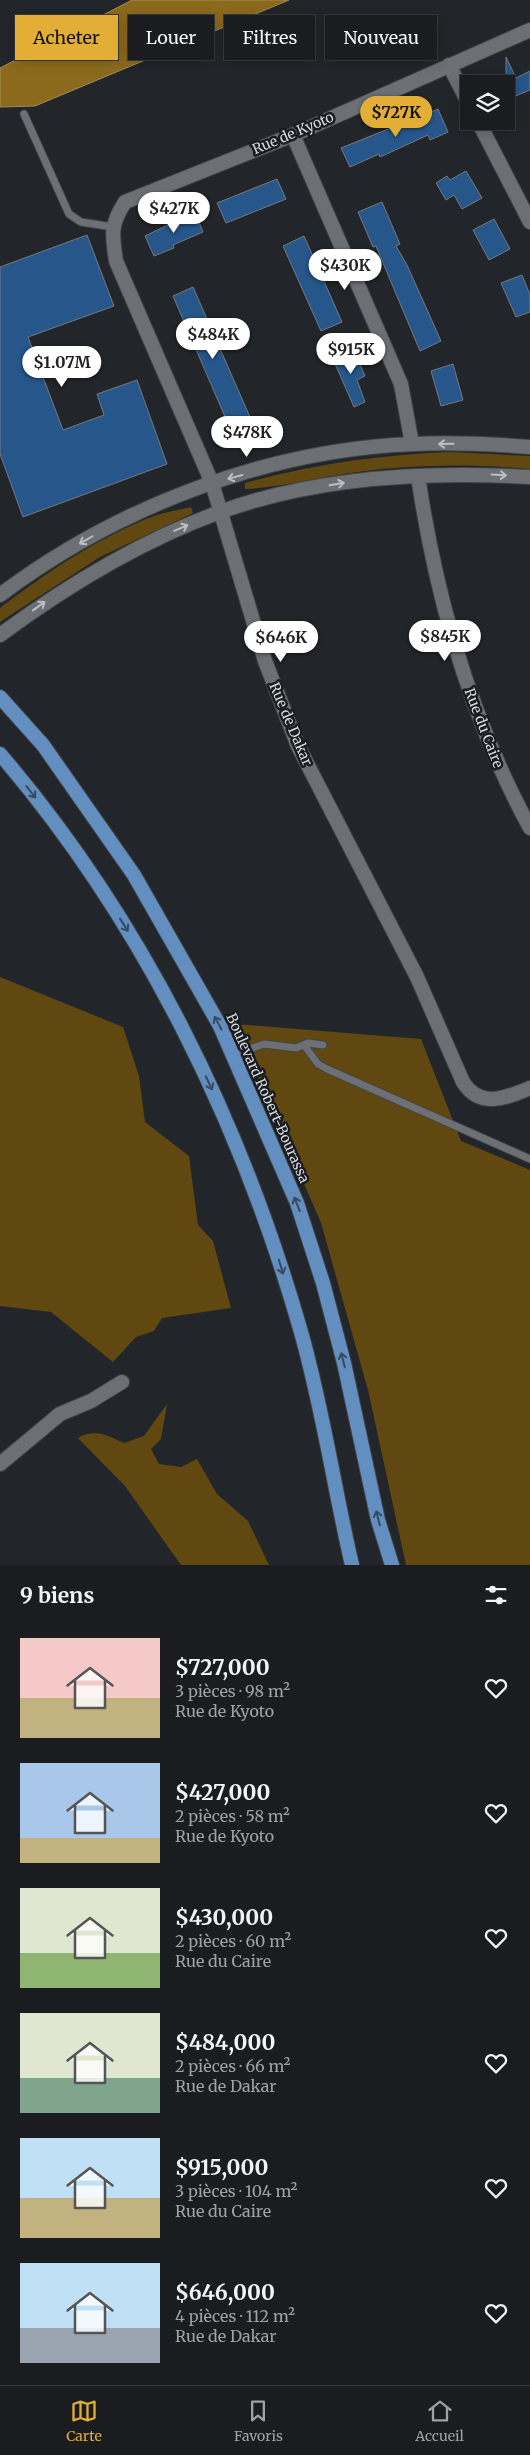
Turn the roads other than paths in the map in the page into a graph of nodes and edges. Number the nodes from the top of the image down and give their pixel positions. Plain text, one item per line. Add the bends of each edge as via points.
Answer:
1 (530, 30) edge
2 (449, 65) junction
3 (460, 86) edge
4 (24, 114) dead end
5 (483, 130) edge
6 (293, 135) junction
7 (114, 222) junction
8 (530, 222) edge
9 (412, 444) junction
10 (530, 446) edge
11 (418, 476) junction
12 (530, 477) edge
13 (212, 483) junction
14 (221, 512) junction
15 (0, 594) edge
16 (0, 635) edge
17 (0, 697) edge
18 (0, 754) edge
19 (530, 827) edge
20 (304, 1045) junction
21 (323, 1045) dead end
22 (233, 1055) junction
23 (530, 1088) edge
24 (530, 1159) edge
25 (122, 1382) dead end
26 (0, 1464) edge
27 (352, 1565) edge
28 (392, 1565) edge

1 - 2 street, Rue de Kyoto
2 - 3 street
2 - 6 street, Rue de Kyoto
4 - 7 lane via 69,214 81,222
5 - 8 street
6 - 7 street, Rue de Kyoto via 144,193 126,202
6 - 9 street via 401,384
7 - 13 street, Rue de Dakar via 112,235 116,261
10 -> 9 street
9 -> 13 street via 346,451
11 -> 12 street
14 -> 11 street via 287,493 335,484
11 - 19 street, Rue du Caire via 438,587 470,694 500,771
13 - 14 street, Rue de Dakar
13 -> 15 street via 109,527
16 -> 14 street via 60,592 112,561
14 - 23 street, Rue de Dakar via 265,661 298,746 417,977 463,1082 469,1092 479,1098 506,1098
22 -> 17 highway, Boulevard Robert-Bourassa via 220,1026 134,875 43,745
18 -> 27 highway via 60,829 137,945 192,1046 231,1130 265,1218 302,1334
20 - 21 lane
20 - 22 lane via 296,1048 264,1044
20 - 24 lane via 318,1064 327,1069
28 -> 22 highway, Boulevard Robert-Bourassa via 378,1520 323,1283 297,1203
25 - 26 street via 91,1401 60,1414

